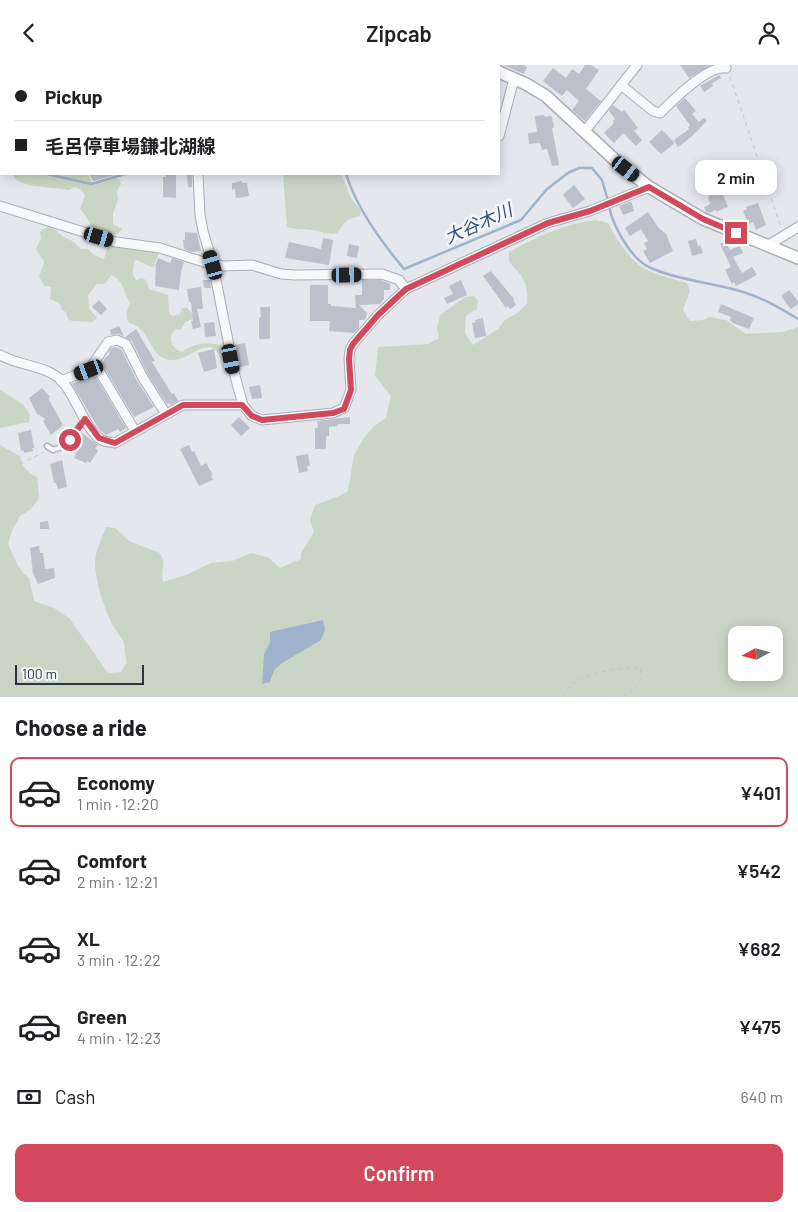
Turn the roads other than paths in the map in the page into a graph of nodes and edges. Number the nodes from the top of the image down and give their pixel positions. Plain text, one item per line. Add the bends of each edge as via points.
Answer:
1 (637, 65) edge
2 (726, 68) road end
3 (500, 72) edge
4 (514, 79) junction
5 (621, 85) junction
6 (502, 111) edge
7 (500, 128) edge
8 (585, 131) junction
9 (198, 175) edge
10 (649, 187) junction
11 (0, 206) edge
12 (798, 227) edge
13 (767, 246) junction
14 (798, 258) edge
15 (213, 265) junction
16 (406, 289) junction
17 (0, 355) edge
18 (95, 364) junction
19 (61, 381) junction
20 (242, 405) junction
21 (166, 414) junction
22 (85, 419) junction
23 (135, 431) junction
24 (47, 446) dead end

1 - 5 street
2 - 5 street via 715,68 690,85 660,113 652,111
3 - 4 main road
4 - 6 street
4 - 8 main road via 546,96
5 - 8 street
6 - 7 street
8 - 10 main road
9 - 15 street via 200,215
10 - 13 main road via 703,219
10 - 16 street via 548,223
11 - 15 street via 116,242 160,248
12 - 13 street
13 - 14 main road
15 - 16 street via 252,265 295,275 382,274 399,280
15 - 20 street
16 - 20 street via 353,344 349,359 351,390 344,409 333,413 262,420 252,416
17 - 19 street via 46,371
18 - 19 street via 89,370
18 - 21 street via 108,342 118,340 126,344
18 - 23 street
19 - 22 street
20 - 21 street via 190,404
21 - 23 street
22 - 23 street via 104,441 115,443
22 - 24 lane via 64,447 53,450

